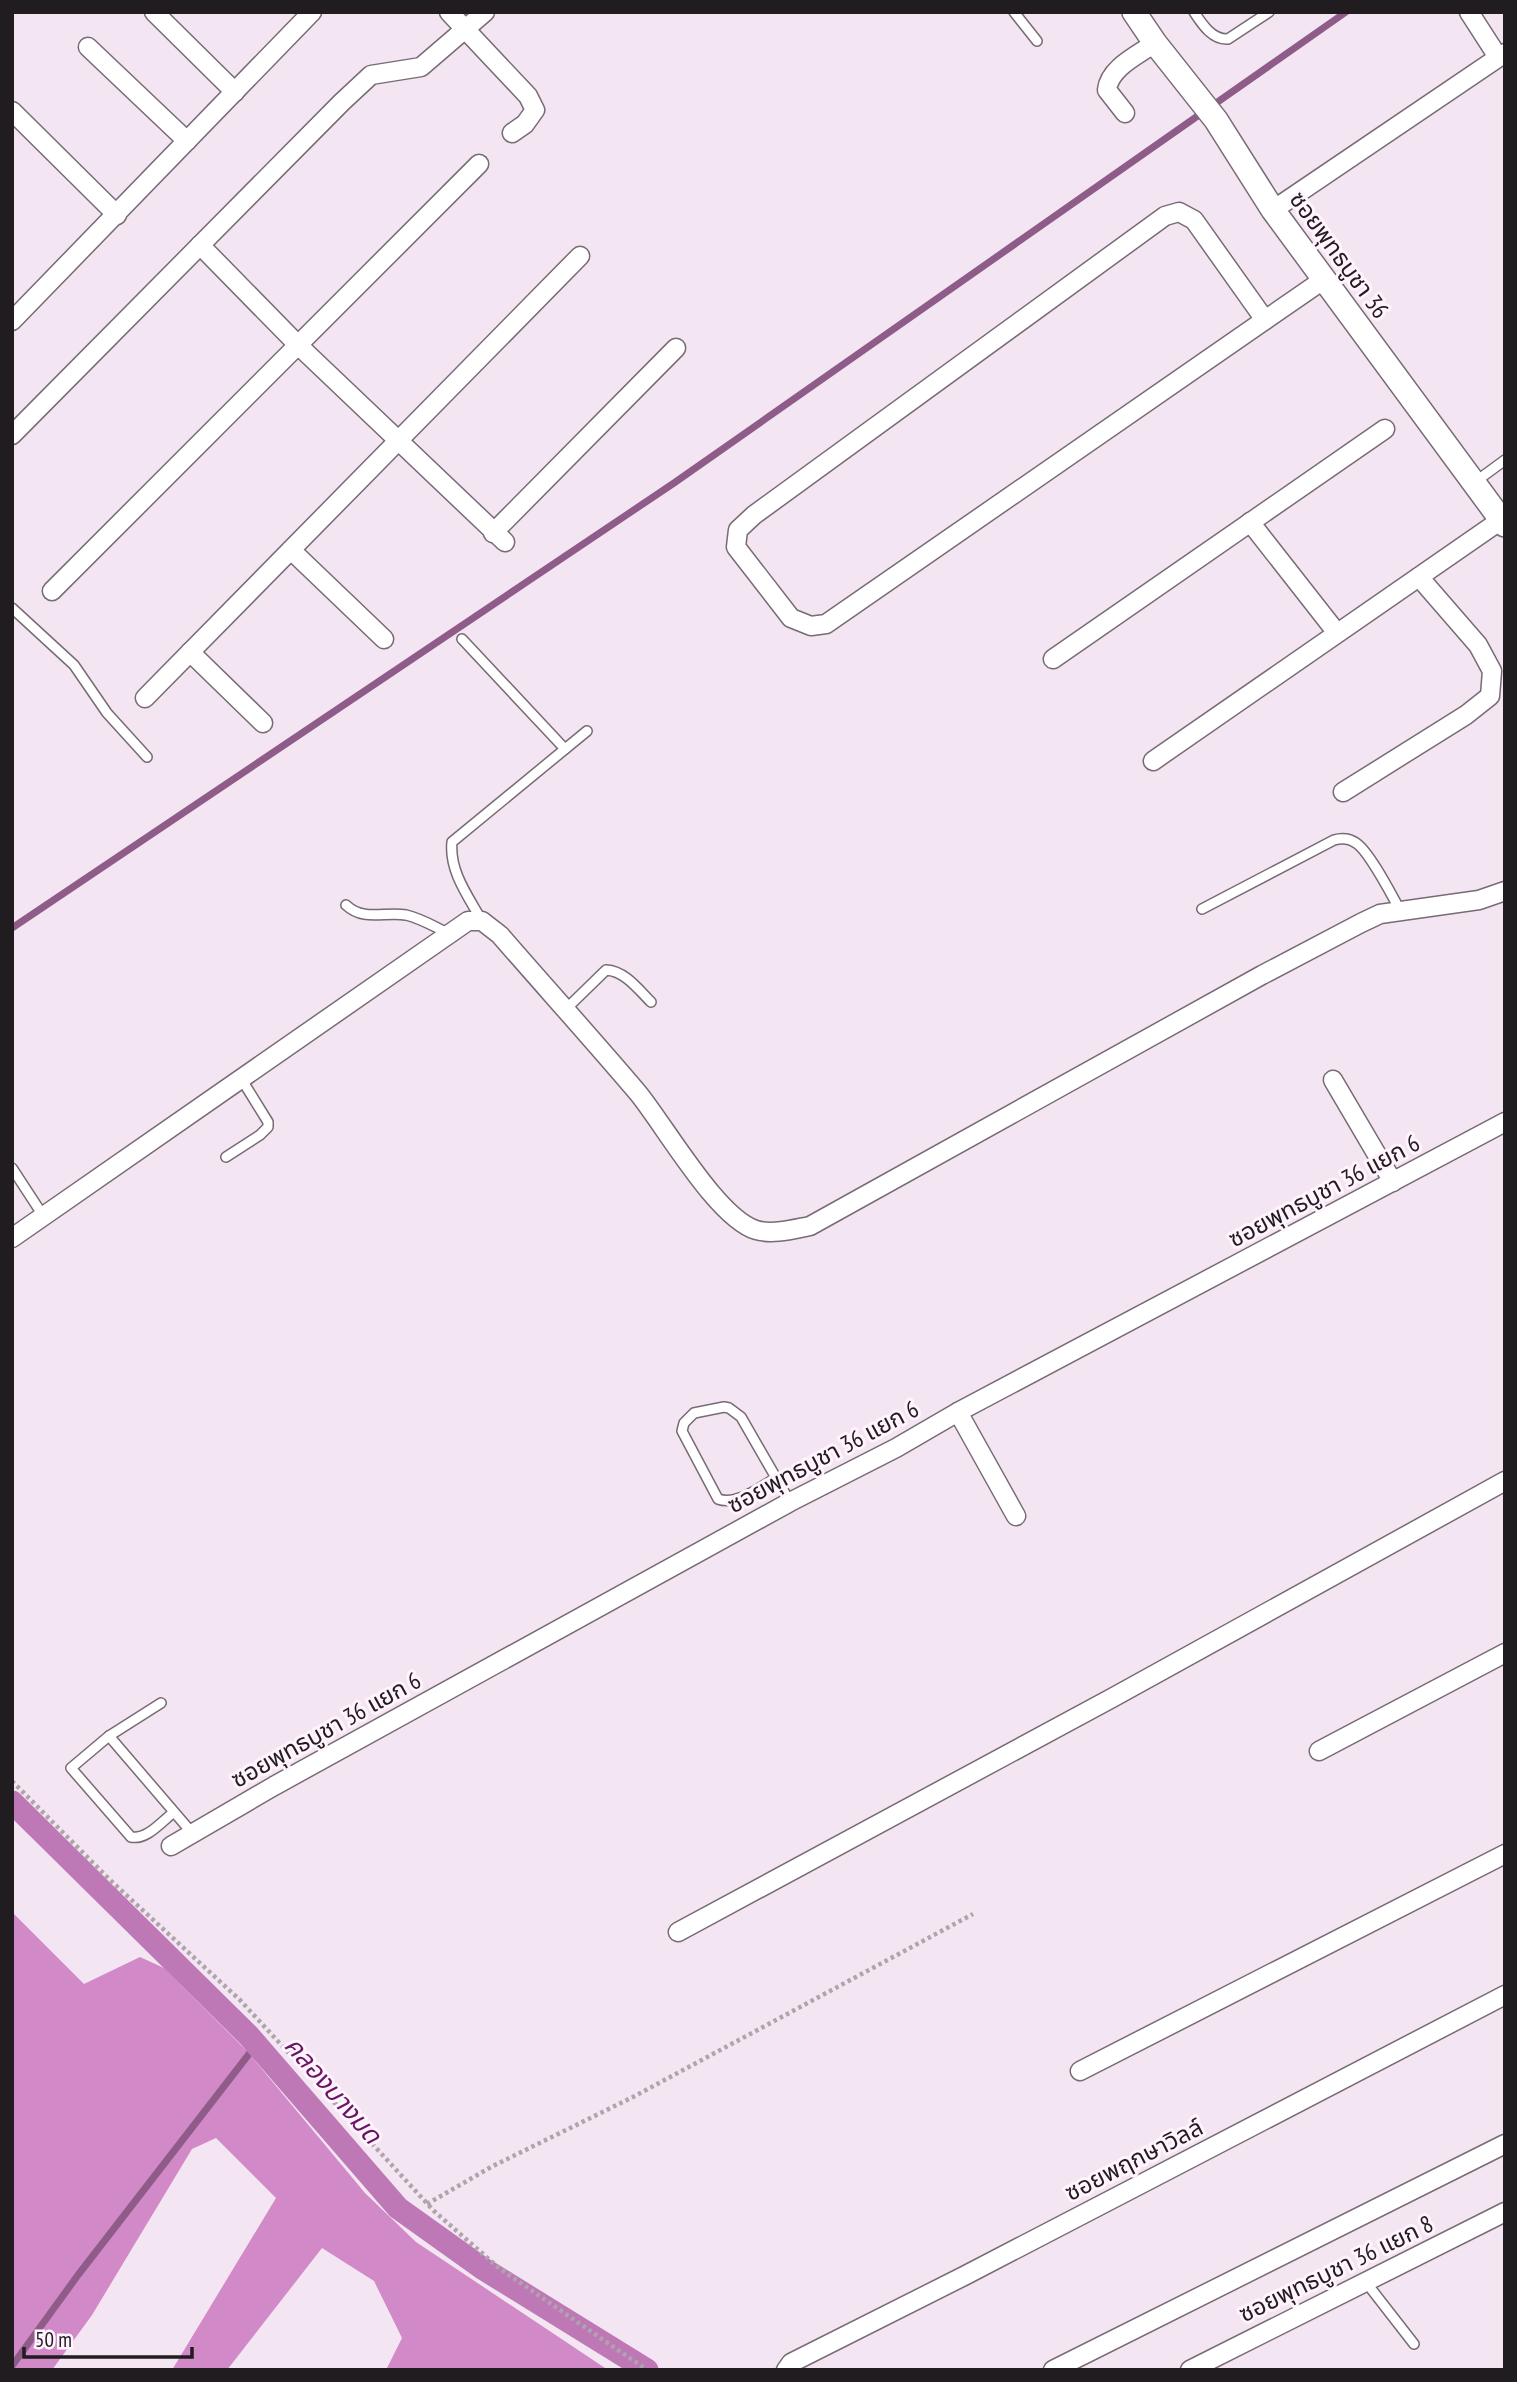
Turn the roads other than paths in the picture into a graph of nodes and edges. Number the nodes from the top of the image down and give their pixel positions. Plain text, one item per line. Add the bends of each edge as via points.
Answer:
1 (154, 12) edge
2 (312, 12) edge
3 (449, 12) edge
4 (485, 12) edge
5 (1014, 12) edge
6 (1194, 12) edge
7 (1269, 12) edge
8 (1469, 12) edge
9 (1137, 13) edge
10 (466, 30) junction
11 (1037, 41) dead end
12 (1155, 43) junction
13 (88, 47) dead end
14 (1502, 55) edge
15 (235, 92) junction
16 (12, 111) edge
17 (1125, 113) dead end
18 (512, 133) dead end
19 (187, 141) junction
20 (479, 164) dead end
21 (1273, 210) junction
22 (117, 215) junction
23 (200, 246) junction
24 (580, 256) dead end
25 (1323, 280) junction
26 (1265, 320) junction
27 (12, 321) edge
28 (298, 345) junction
29 (676, 348) dead end
30 (1385, 429) dead end
31 (12, 435) edge
32 (398, 440) junction
33 (1505, 460) edge
34 (1474, 483) junction
35 (1250, 522) junction
36 (1503, 523) edge
37 (291, 550) junction
38 (1419, 577) junction
39 (52, 591) dead end
40 (12, 608) edge
41 (1337, 634) junction
42 (384, 639) dead end
43 (462, 639) dead end
44 (190, 652) junction
45 (1053, 659) dead end
46 (145, 698) dead end
47 (263, 723) dead end
48 (587, 731) dead end
49 (565, 749) junction
50 (147, 757) dead end
51 (1153, 761) dead end
52 (1343, 792) dead end
53 (1505, 891) edge
54 (346, 905) dead end
55 (1202, 909) dead end
56 (1400, 910) junction
57 (482, 921) junction
58 (448, 933) junction
59 (651, 1002) dead end
60 (565, 1010) junction
61 (242, 1080) junction
62 (1333, 1080) dead end
63 (1505, 1122) edge
64 (226, 1157) dead end
65 (12, 1168) edge
66 (1392, 1182) junction
67 (44, 1217) junction
68 (12, 1238) edge
69 (958, 1412) junction
70 (776, 1478) junction
71 (1505, 1482) edge
72 (790, 1502) junction
73 (1016, 1516) dead end
74 (1505, 1653) edge
75 (161, 1703) dead end
76 (109, 1736) junction
77 (1319, 1751) dead end
78 (173, 1813) junction
79 (192, 1833) junction
80 (171, 1846) dead end
81 (1505, 1854) edge
82 (678, 1932) dead end
83 (1505, 1995) edge
84 (1080, 2071) dead end
85 (1505, 2144) edge
86 (1505, 2212) edge
87 (1365, 2281) junction
88 (1414, 2344) dead end
89 (786, 2370) edge
90 (1053, 2370) edge
91 (1190, 2370) edge

1 - 15 street
2 - 15 street
3 - 10 street
4 - 10 street
5 - 11 lane
6 - 7 lane via 1222,40
8 - 14 street
9 - 12 street, ซอยพุทธบูชา 36
10 - 18 street via 528,96 535,110
10 - 23 street via 421,67 371,75
12 - 17 street via 1108,82 1108,90
12 - 21 street, ซอยพุทธบูชา 36 via 1216,120
13 - 19 street
14 - 21 street
15 - 19 street
16 - 22 street
19 - 22 street
20 - 28 street
21 - 25 street, ซอยพุทธบูชา 36
22 - 27 street
23 - 28 street
23 - 31 street
24 - 32 street
25 - 26 street
25 - 34 street, ซอยพุทธบูชา 36
26 - 26 street via 826,624 811,626 791,618 736,547 738,530 754,515 1165,216 1179,212 1194,220
28 - 32 street
28 - 39 street
29 - 32 street via 499,537
30 - 35 street
32 - 37 street
33 - 34 lane
34 - 36 street, ซอยพุทธบูชา 36
35 - 41 street
35 - 45 street
36 - 38 street
37 - 42 street
37 - 44 street
38 - 41 street
38 - 52 street via 1478,645 1492,671 1490,695
40 - 50 lane via 74,665 107,713
41 - 51 street
43 - 49 lane
44 - 46 street
44 - 47 street
48 - 49 lane
49 - 57 lane via 452,842 456,873
53 - 56 street via 1479,900
54 - 58 lane via 368,916 409,916
55 - 56 lane via 1342,838 1364,851
56 - 60 street via 1370,918 1262,975 810,1226 784,1231 757,1230 711,1194 639,1095
57 - 58 street via 468,921
57 - 60 street via 500,935
58 - 61 street
59 - 60 lane via 631,981 606,970
61 - 64 lane via 268,1127
61 - 67 street
62 - 66 street
63 - 66 street, ซอยพุทธบูชา 36 แยก 6
65 - 67 lane
66 - 69 street, ซอยพุทธบูชา 36 แยก 6
67 - 68 street
69 - 72 street, ซอยพุทธบูชา 36 แยก 6
69 - 73 street
70 - 70 lane via 741,1417 729,1408 694,1413 684,1423 682,1431 718,1499 734,1500
70 - 72 lane
71 - 82 street
72 - 79 street, ซอยพุทธบูชา 36 แยก 6
74 - 77 street
75 - 76 lane
76 - 78 lane
76 - 78 lane via 71,1768 131,1837 146,1835
78 - 79 lane
79 - 80 street, ซอยพุทธบูชา 36 แยก 6
81 - 84 street
83 - 89 street, ซอยพฤกษาวิลล์ via 791,2362
85 - 90 street
86 - 87 street, ซอยพุทธบูชา 36 แยก 8
87 - 88 lane
87 - 91 street, ซอยพุทธบูชา 36 แยก 8

